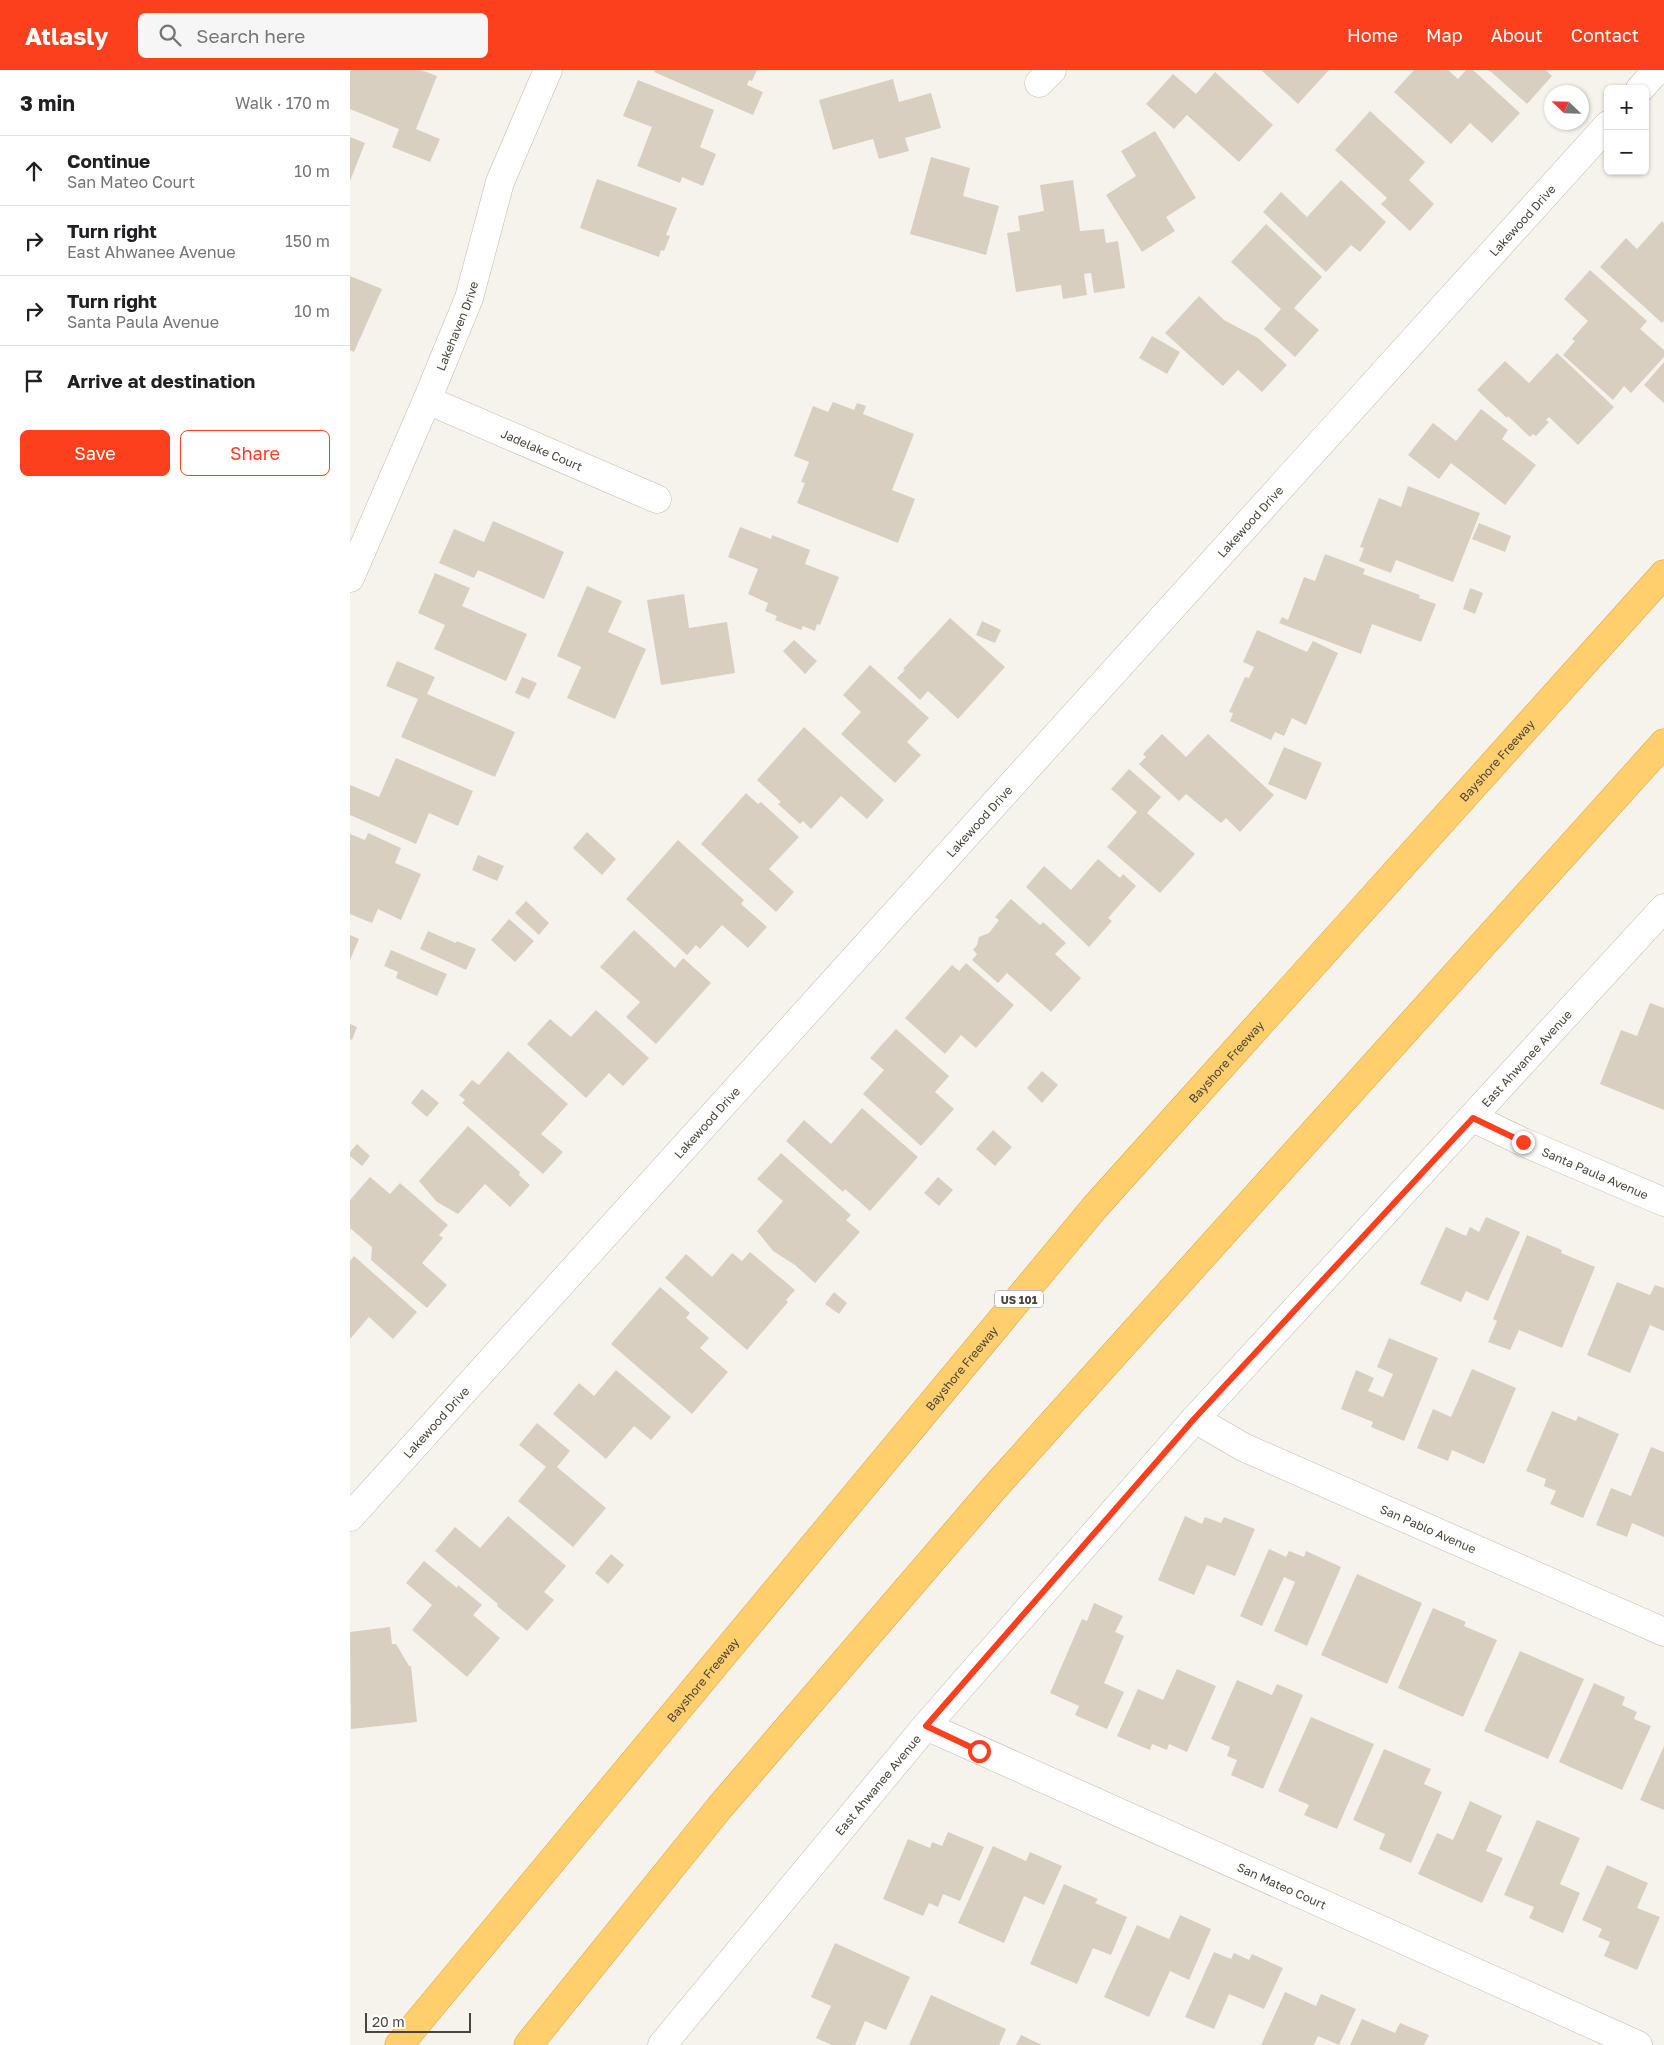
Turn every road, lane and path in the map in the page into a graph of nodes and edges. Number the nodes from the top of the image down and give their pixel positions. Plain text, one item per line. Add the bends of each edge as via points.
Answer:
1 (548, 70) edge
2 (1657, 70) edge
3 (1644, 85) edge
4 (1604, 129) edge
5 (427, 400) junction
6 (657, 499) dead end
7 (1664, 574) edge
8 (350, 578) edge
9 (1664, 743) edge
10 (1664, 908) edge
11 (1473, 1118) junction
12 (1664, 1202) edge
13 (1194, 1419) junction
14 (350, 1517) edge
15 (1664, 1632) edge
16 (926, 1726) junction
17 (399, 2045) edge
18 (528, 2045) edge
19 (662, 2045) edge
20 (1638, 2045) edge

1 - 5 street, Lakehaven Drive via 500,182 469,298
2 - 3 street
4 - 14 street, Lakewood Drive
5 - 6 street, Jadelake Court
5 - 8 street, Lakehaven Drive
7 - 17 highway, Bayshore Freeway / US 101 via 1095,1206
9 - 18 highway via 994,1488 720,1807
10 - 11 street, East Ahwanee Avenue
11 - 12 street, Santa Paula Avenue
11 - 13 street, East Ahwanee Avenue
13 - 15 street, San Pablo Avenue via 1243,1447
13 - 16 street, East Ahwanee Avenue
16 - 19 street, East Ahwanee Avenue
16 - 20 street, San Mateo Court

